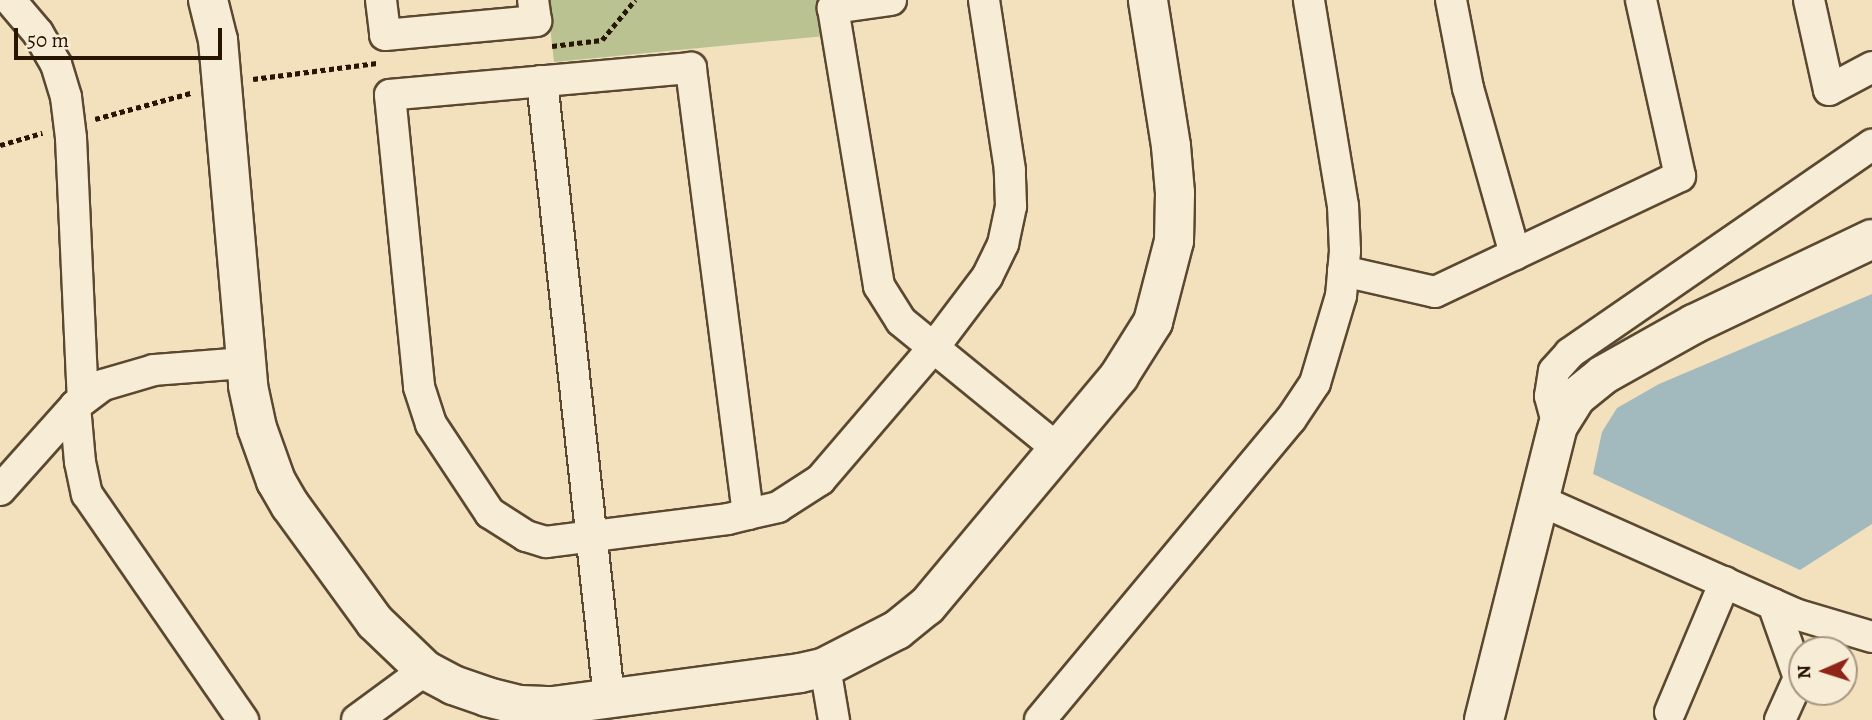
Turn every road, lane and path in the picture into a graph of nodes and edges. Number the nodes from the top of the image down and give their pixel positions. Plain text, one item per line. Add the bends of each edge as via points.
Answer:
1 (10, 0) edge
2 (208, 0) edge
3 (381, 0) edge
4 (533, 0) edge
5 (635, 0) edge
6 (891, 0) edge
7 (984, 0) edge
8 (1148, 0) edge
9 (1308, 0) edge
10 (1451, 0) edge
11 (1641, 0) edge
12 (1809, 0) edge
13 (553, 46) dead end
14 (1872, 67) edge
15 (542, 82) junction
16 (193, 92) dead end
17 (69, 126) junction
18 (0, 145) edge
19 (1872, 145) edge
20 (1872, 239) edge
21 (1515, 254) junction
22 (1343, 271) junction
23 (934, 347) junction
24 (246, 363) junction
25 (79, 403) junction
26 (1558, 426) junction
27 (1058, 449) junction
28 (0, 490) edge
29 (1539, 500) junction
30 (748, 514) junction
31 (590, 538) junction
32 (1725, 582) junction
33 (1773, 604) junction
34 (1872, 637) edge
35 (825, 667) junction
36 (425, 670) junction
37 (609, 698) junction
38 (1670, 712) dead end
39 (243, 720) edge
40 (357, 720) edge
41 (834, 720) edge
42 (1040, 720) edge
43 (1483, 720) edge
44 (1780, 720) edge

1 - 17 street via 56,64
2 - 24 street via 218,40
3 - 4 street via 385,35 536,20
5 - 13 path via 603,40
6 - 23 street via 833,8 879,286 901,321
7 - 23 street via 1010,170 1011,206 1003,244 987,277
8 - 27 street via 1171,146 1174,241 1153,323 1119,376
9 - 22 street via 1343,206
10 - 21 street via 1468,88
11 - 21 street via 1680,176
12 - 14 street via 1829,90
15 - 30 street via 691,68
15 - 31 street
15 - 31 street via 390,95 410,313 419,387 431,424 489,513 526,536 546,542
16 - 17 path
17 - 18 path
17 - 25 street
19 - 26 street via 1570,353 1554,371 1550,396
20 - 26 street via 1694,324 1603,375 1576,397
21 - 22 street via 1435,292
22 - 42 street via 1341,296 1315,383 1291,419
23 - 27 street
23 - 30 street via 820,480 778,507
24 - 25 street via 131,375 103,384
24 - 36 street via 257,428 276,481 375,622
25 - 28 street
25 - 39 street via 80,462 87,494
26 - 29 street
27 - 35 street via 927,606 897,630
29 - 32 street
29 - 43 street
30 - 31 street
31 - 37 street
32 - 33 street
32 - 38 street
33 - 34 street
33 - 44 street via 1799,678
35 - 37 street
35 - 41 street
36 - 37 street via 453,685 520,705 553,706
36 - 40 street

